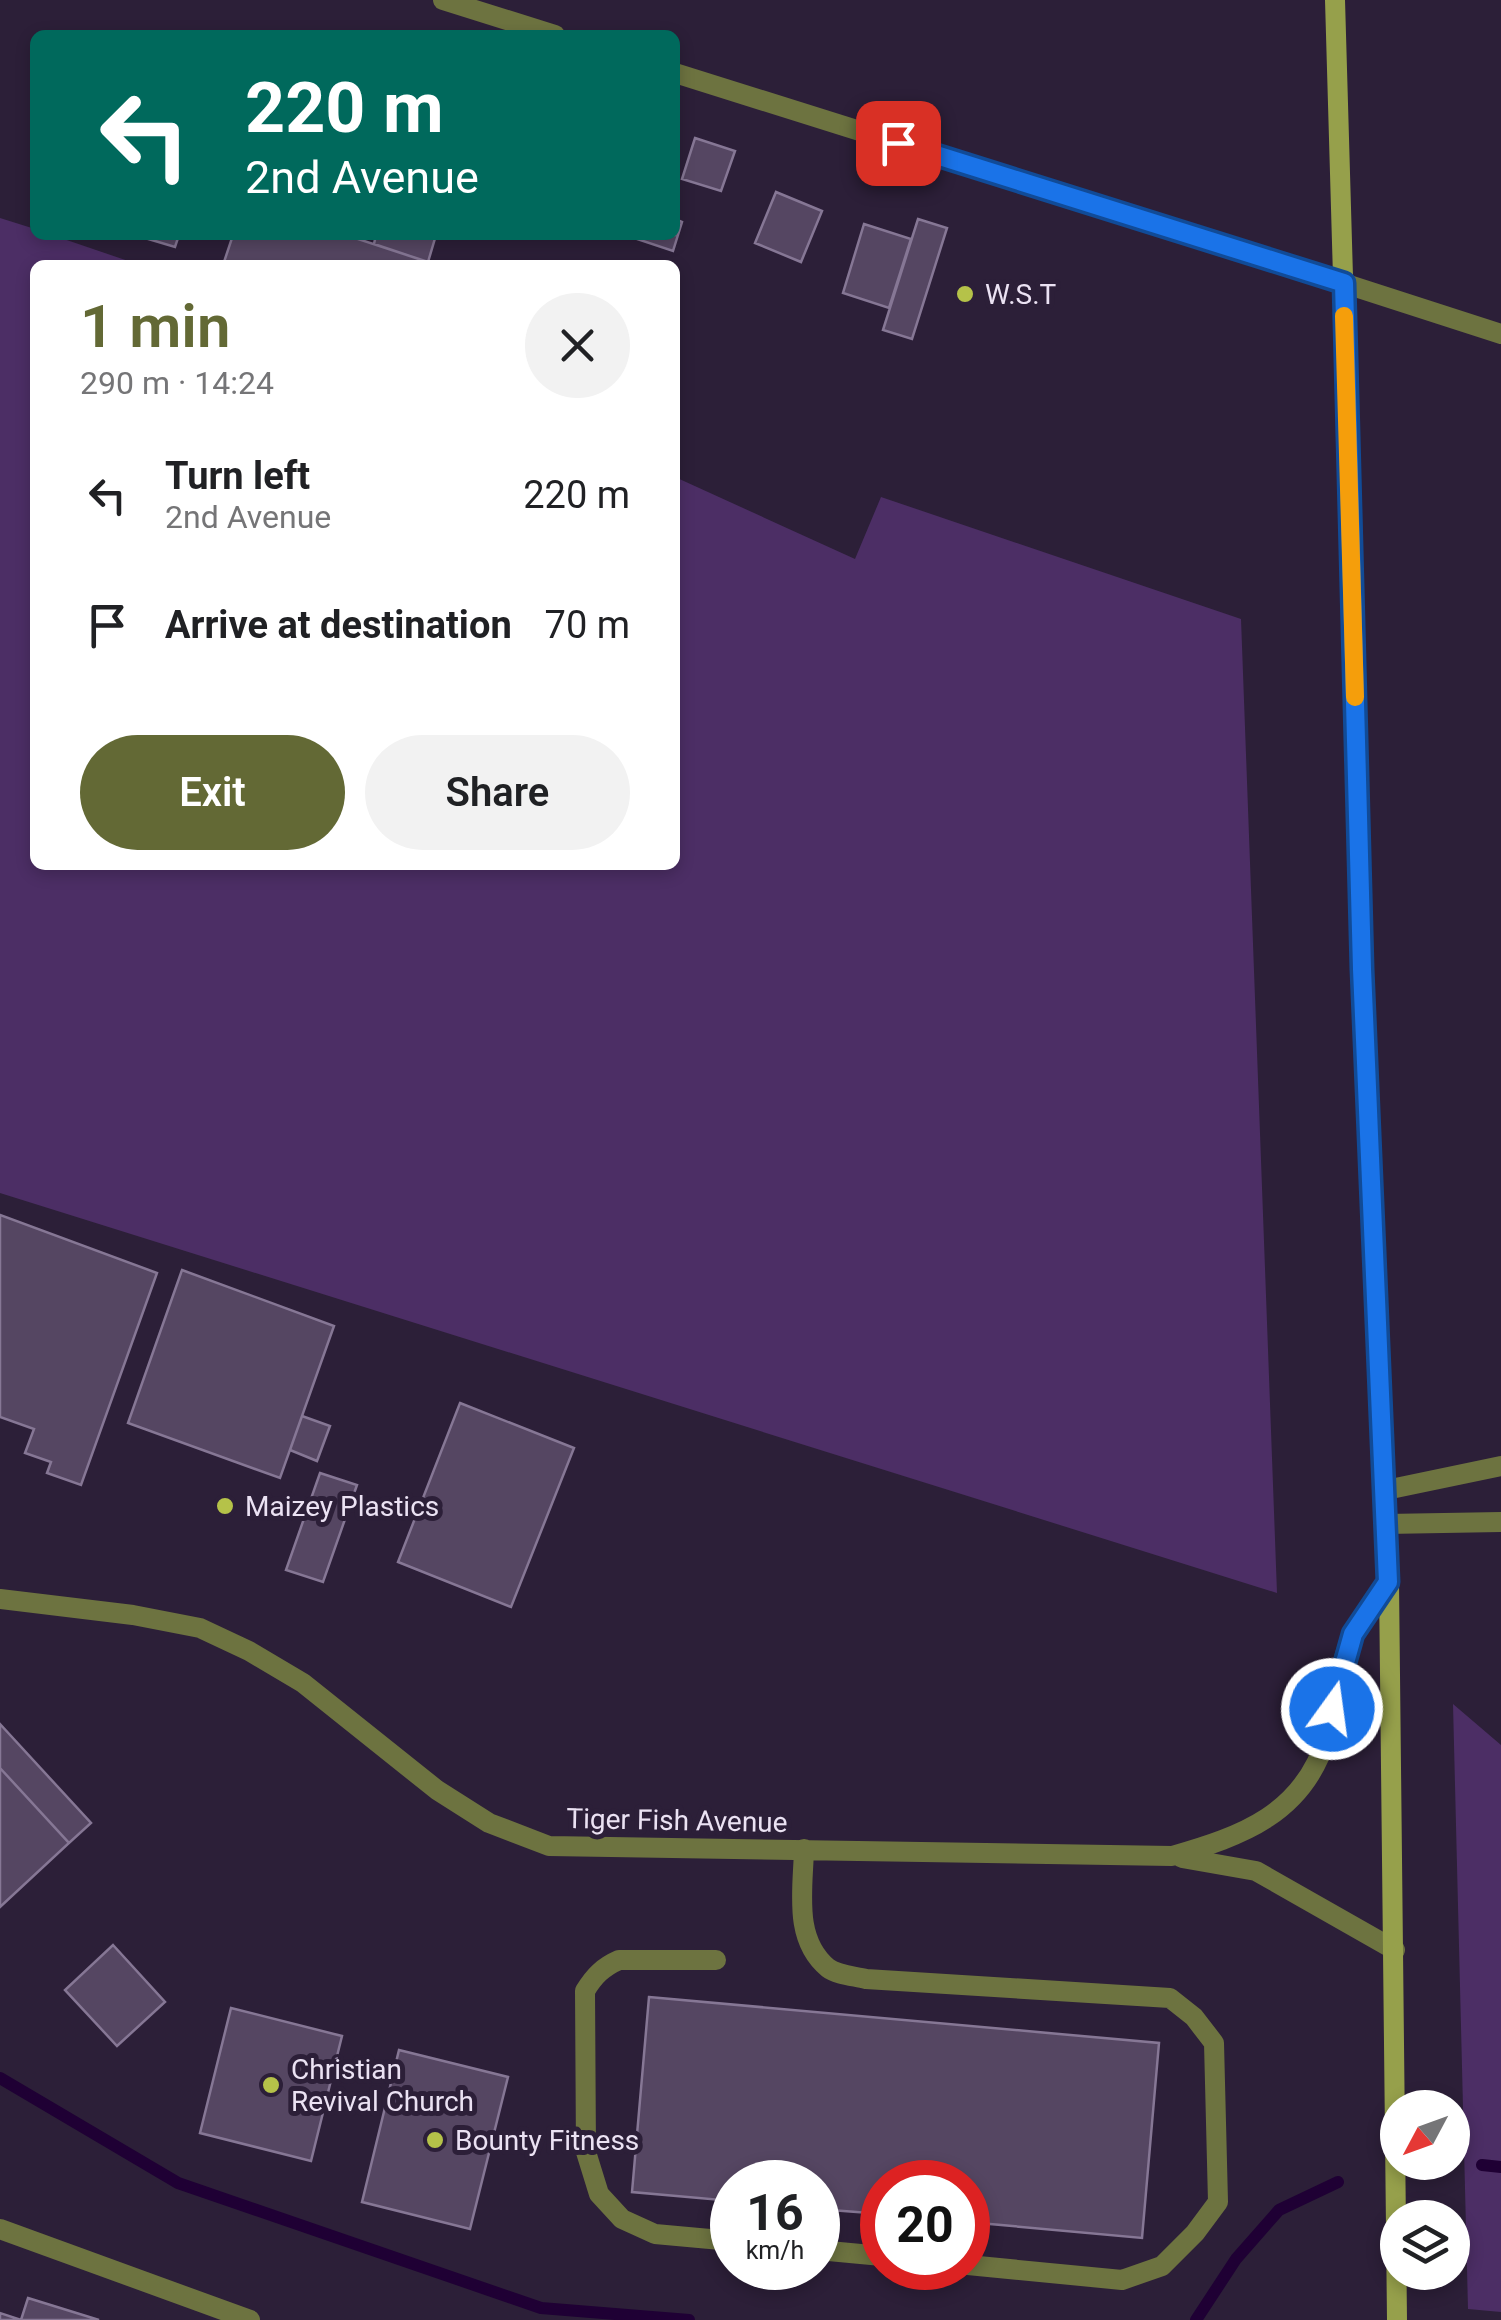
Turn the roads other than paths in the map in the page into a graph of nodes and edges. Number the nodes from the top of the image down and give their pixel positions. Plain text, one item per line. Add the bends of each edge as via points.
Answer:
1 (443, 0) edge
2 (1335, 0) edge
3 (538, 30) edge
4 (680, 75) edge
5 (1344, 283) junction
6 (1501, 334) edge
7 (1501, 1466) edge
8 (1386, 1490) junction
9 (1501, 1522) edge
10 (1386, 1524) junction
11 (1388, 1582) junction
12 (0, 1599) edge
13 (804, 1849) junction
14 (1120, 1854) junction
15 (1394, 1950) junction
16 (716, 1960) dead end
17 (1396, 2090) edge
18 (0, 2229) edge
19 (710, 2240) edge
20 (990, 2267) edge
21 (1397, 2290) edge
22 (250, 2320) edge
23 (1397, 2320) edge

1 - 3 street
2 - 5 main road
4 - 5 street
5 - 6 street
5 - 8 main road via 1362,969
7 - 8 street
8 - 10 main road
9 - 10 street
10 - 11 main road
11 - 14 street via 1353,1634 1327,1738 1288,1803 1260,1826 1223,1842 1172,1856
11 - 15 main road
12 - 13 street, Tiger Fish Avenue via 200,1628 303,1683 488,1823 549,1846
13 - 14 street, Tiger Fish Avenue
13 - 20 street via 802,1918 808,1944 830,1970 866,1979 1170,1998 1214,2043 1218,2202 1195,2233 1162,2266 1122,2280
14 - 15 street via 1256,1870
15 - 17 main road
16 - 19 street via 619,1960 584,1991 586,2152 599,2194 622,2219 655,2234
18 - 22 street
21 - 23 main road

